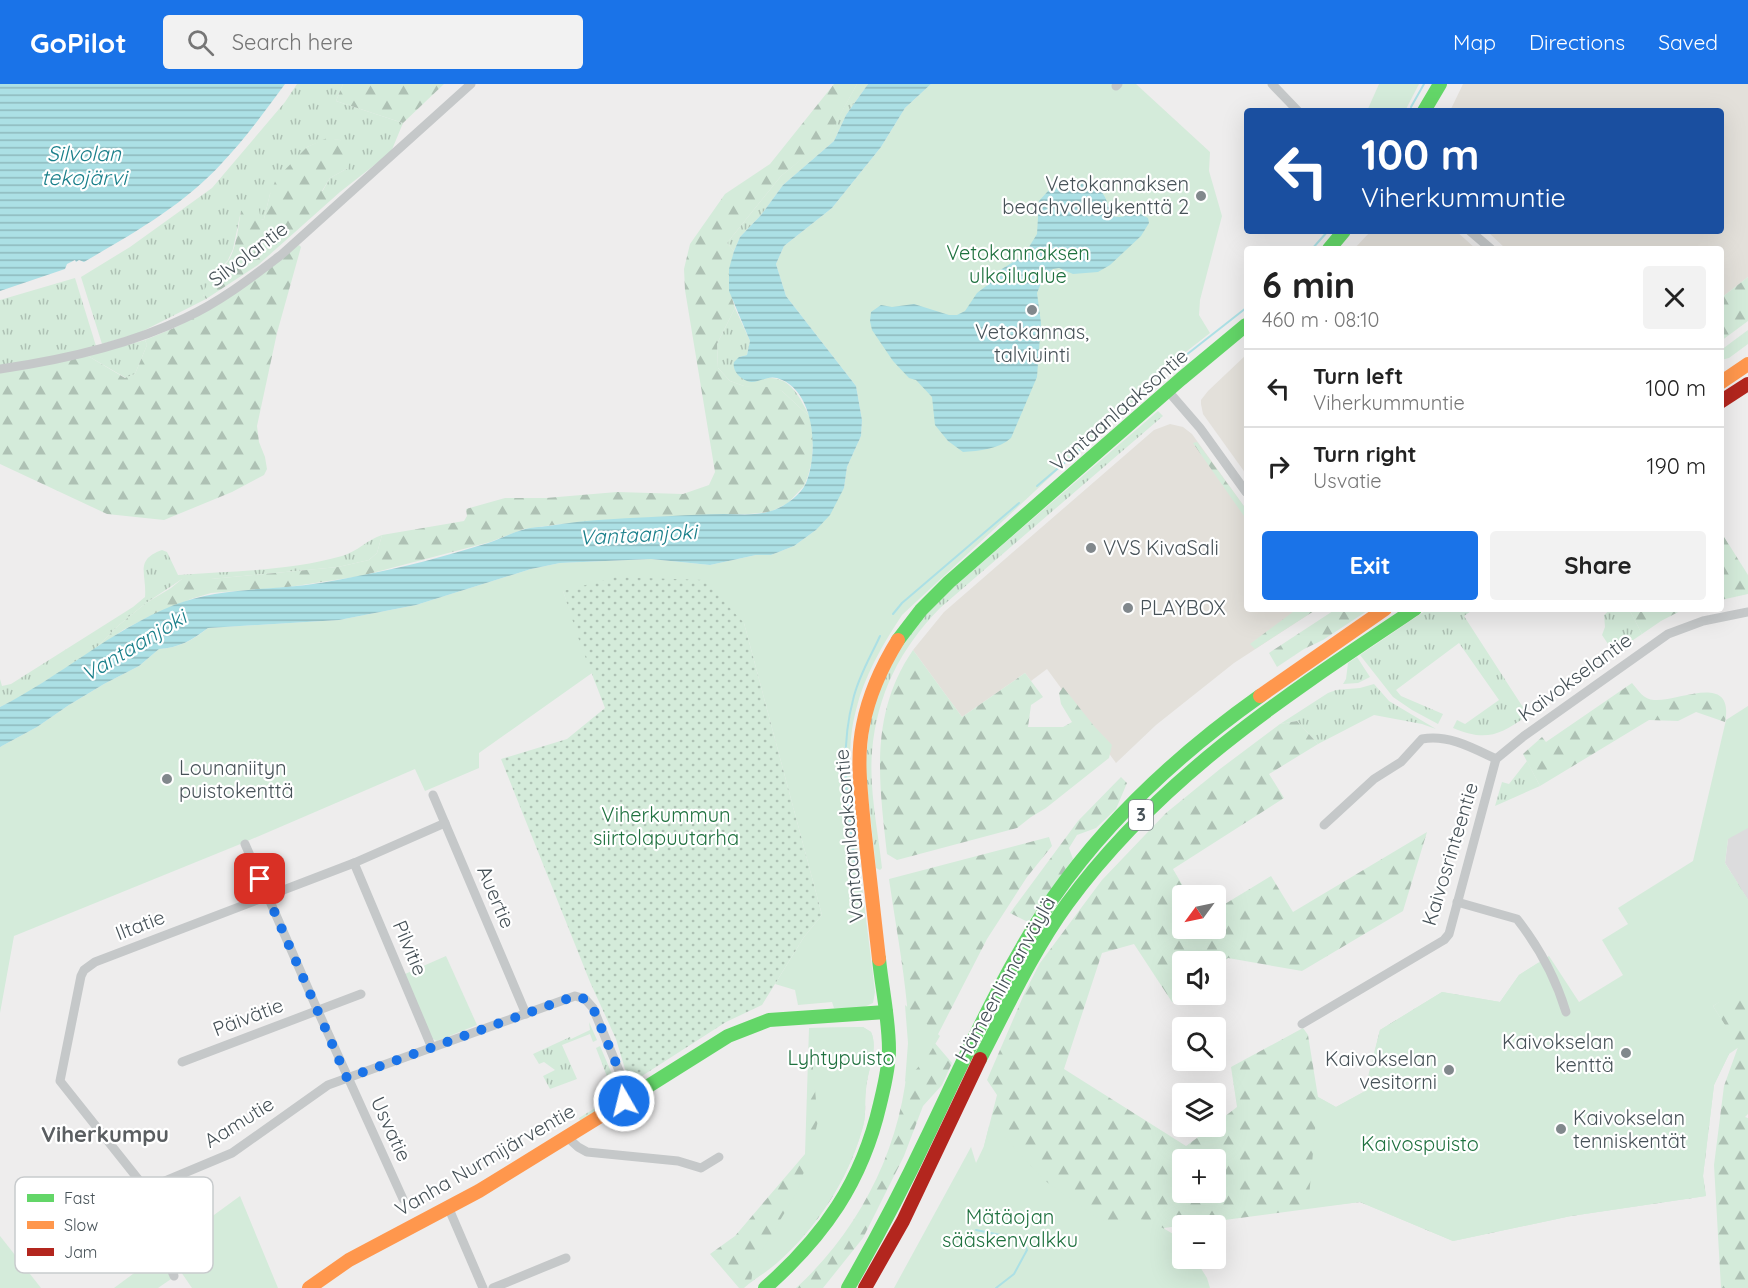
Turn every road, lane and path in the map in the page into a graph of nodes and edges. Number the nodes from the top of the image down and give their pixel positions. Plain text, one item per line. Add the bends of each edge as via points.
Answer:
1 (471, 84) edge
2 (1272, 84) edge
3 (1440, 84) edge
4 (1295, 108) edge
5 (1426, 108) edge
6 (1342, 234) edge
7 (1474, 234) edge
8 (1332, 246) edge
9 (1488, 246) edge
10 (1244, 327) edge
11 (1748, 364) edge
12 (0, 369) edge
13 (1724, 380) edge
14 (1748, 384) edge
15 (1168, 391) junction
16 (1724, 399) edge
17 (1244, 489) edge
18 (1381, 612) edge
19 (1411, 612) edge
20 (1748, 612) edge
21 (1496, 759) junction
22 (433, 795) dead end
23 (445, 823) junction
24 (1324, 825) dead end
25 (245, 844) dead end
26 (354, 863) junction
27 (268, 896) junction
28 (1457, 902) junction
29 (361, 994) dead end
30 (316, 1009) junction
31 (886, 1012) junction
32 (1566, 1012) dead end
33 (526, 1014) junction
34 (1302, 1024) dead end
35 (432, 1048) junction
36 (182, 1062) dead end
37 (347, 1078) junction
38 (630, 1097) junction
39 (566, 1136) junction
40 (719, 1157) dead end
41 (136, 1177) edge
42 (175, 1177) edge
43 (403, 1199) dead end
44 (449, 1209) junction
45 (566, 1258) dead end
46 (173, 1273) edge
47 (174, 1276) dead end
48 (309, 1288) edge
49 (483, 1288) edge
50 (493, 1288) edge
51 (765, 1288) edge
52 (848, 1288) edge
53 (865, 1288) edge

1 - 12 street, Silvolantie via 281,255 212,304 139,338
2 - 4 street
3 - 5 main road
6 - 8 main road
7 - 9 street
10 - 15 main road, Vantaanlaaksontie
11 - 13 main road
14 - 16 main road
15 - 17 street
15 - 31 main road, Vantaanlaaksontie via 934,596 915,615 882,666 865,712 859,751
18 - 52 main road, Hämeenlinnanväylä / 3 via 1225,720 1150,783 1093,845 1053,898 989,1007 905,1186
19 - 53 main road, Hämeenlinnanväylä / 3 via 1285,696 1196,763 1107,854 1067,904 1031,964 958,1104 917,1194
20 - 21 street, Kaivokselantie via 1703,621 1668,634
21 - 24 street via 1445,739 1422,739 1401,762 1374,779
21 - 28 street, Kaivosrinteentie
22 - 23 street, Auertie
23 - 26 street, Iltatie
23 - 33 street, Auertie
25 - 27 street, Usvatie
26 - 27 street, Iltatie
26 - 35 street, Pilvitie
27 - 30 street, Usvatie
27 - 41 street, Iltatie via 95,962 81,976 60,1081
28 - 32 street via 1517,919 1548,966
28 - 34 street, Kaivosrinteentie via 1444,940
29 - 30 street, Päivätie
30 - 36 street, Päivätie
30 - 37 street, Usvatie
31 - 38 main road, Vanha Nurmijärventie via 757,1023 728,1036
31 - 51 main road, Vantaanlaaksontie via 886,1075 861,1168 831,1219 805,1253
33 - 35 street, Aamutie
33 - 38 street, Aamutie via 575,996 585,999
35 - 37 street, Aamutie
37 - 42 street, Aamutie via 319,1090 232,1153
37 - 43 street, Usvatie
38 - 39 main road, Vanha Nurmijärventie
39 - 40 street via 587,1152 678,1161 701,1168
39 - 44 main road, Vanha Nurmijärventie
44 - 48 main road, Vanha Nurmijärventie via 365,1250
44 - 49 street
45 - 50 street
46 - 47 street

